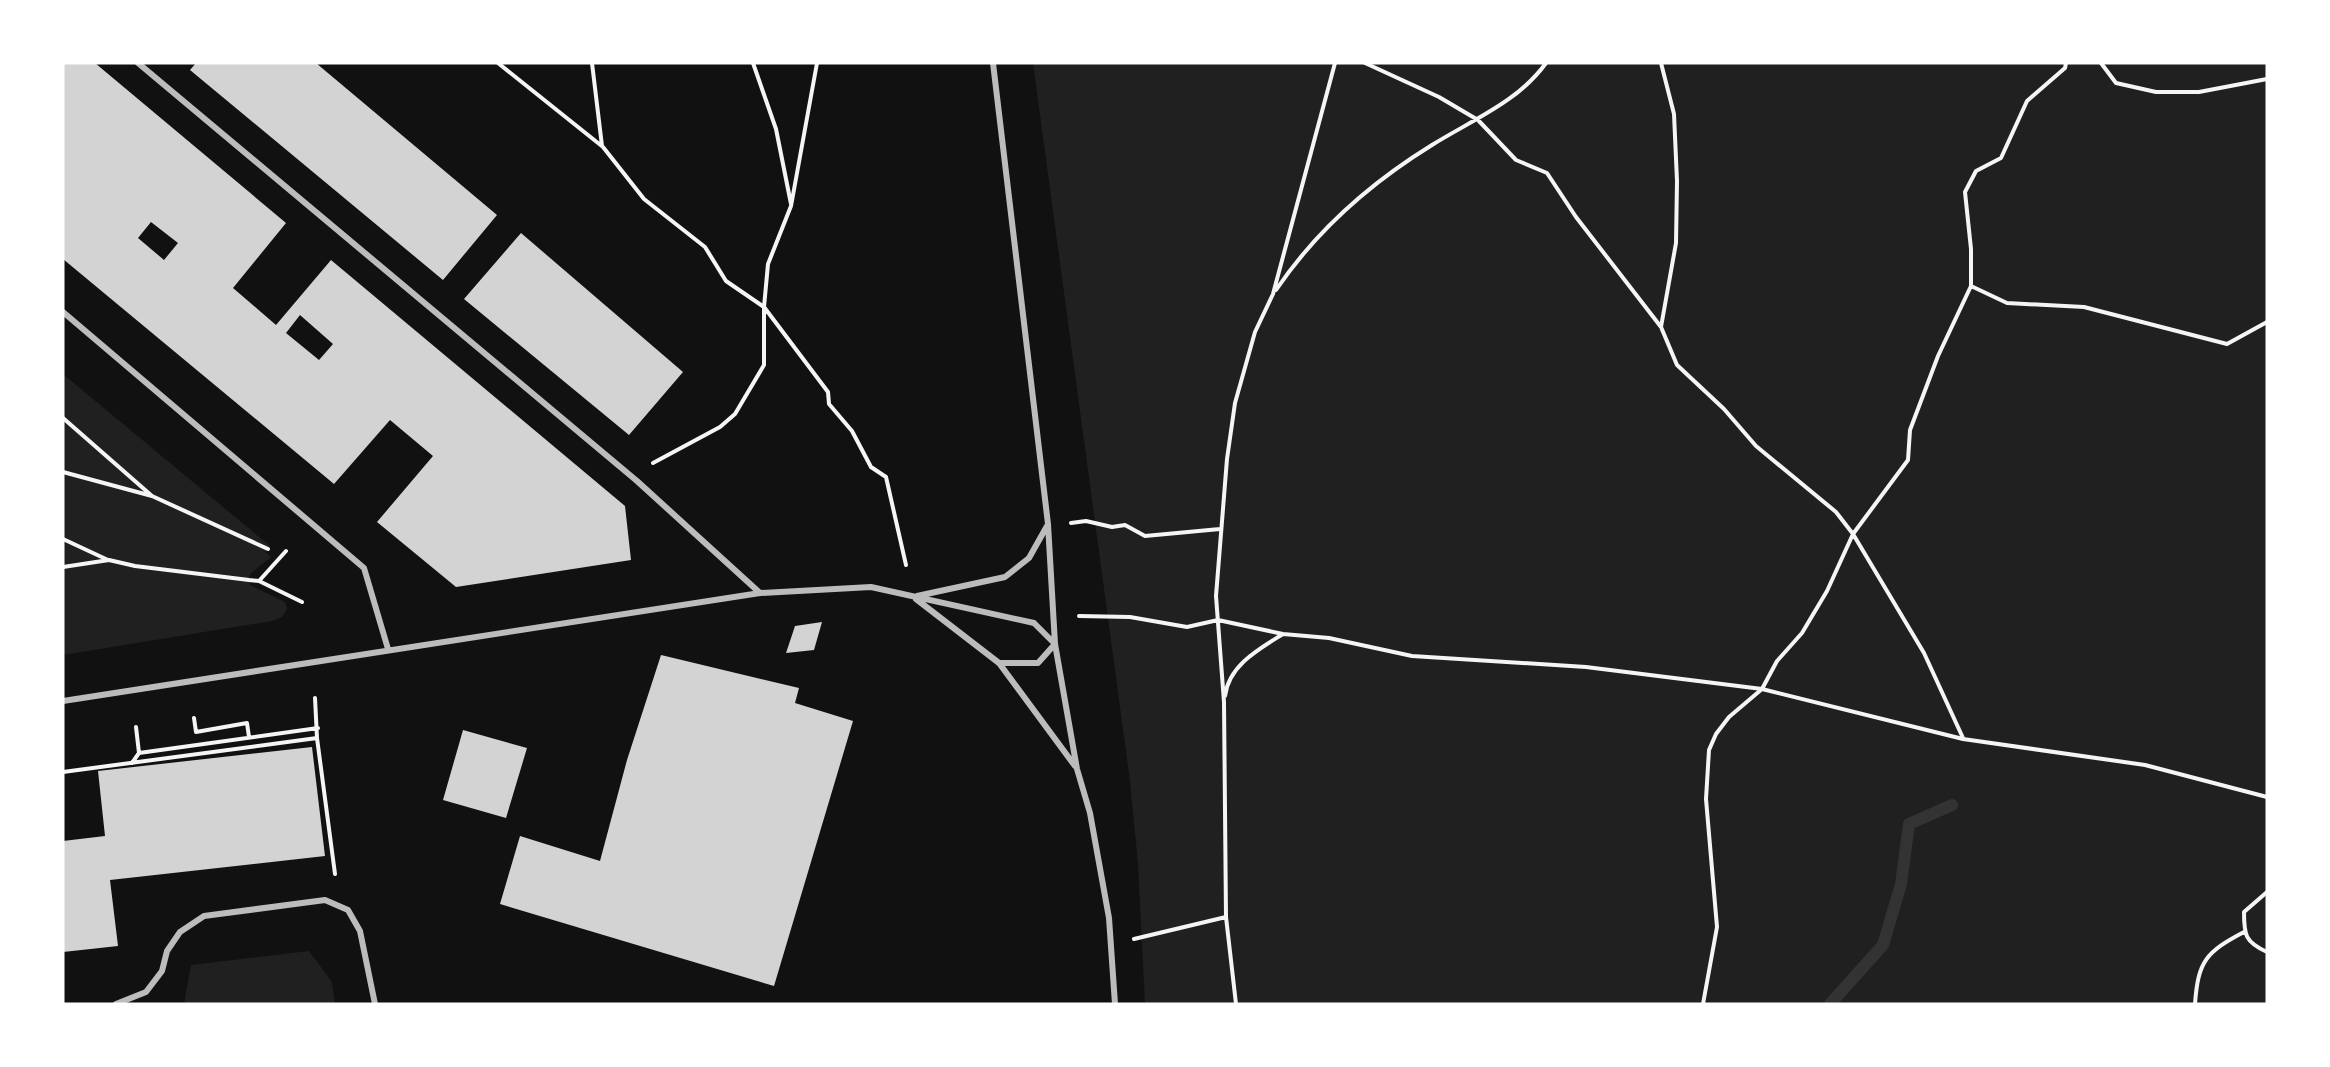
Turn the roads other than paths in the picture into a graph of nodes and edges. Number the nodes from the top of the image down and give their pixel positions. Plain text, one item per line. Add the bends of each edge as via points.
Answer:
1 (138, 63) edge
2 (993, 63) edge
3 (63, 312) edge
4 (1048, 524) junction
5 (760, 593) junction
6 (914, 597) junction
7 (1055, 644) junction
8 (388, 649) junction
9 (999, 663) junction
10 (63, 701) edge
11 (1077, 769) junction
12 (116, 1004) edge
13 (375, 1004) edge
14 (1115, 1004) edge

1 - 5 street via 637,481
2 - 4 street
3 - 8 street via 364,568
4 - 6 street via 1029,558 1005,577
4 - 7 street
5 - 6 street via 871,587
5 - 8 street
6 - 7 street via 1034,623
6 - 9 street
7 - 9 street via 1038,663
7 - 11 street
8 - 10 street
9 - 11 street
11 - 14 street via 1090,813 1109,918
12 - 13 street via 146,992 162,971 167,951 180,932 204,916 325,900 348,910 360,931

